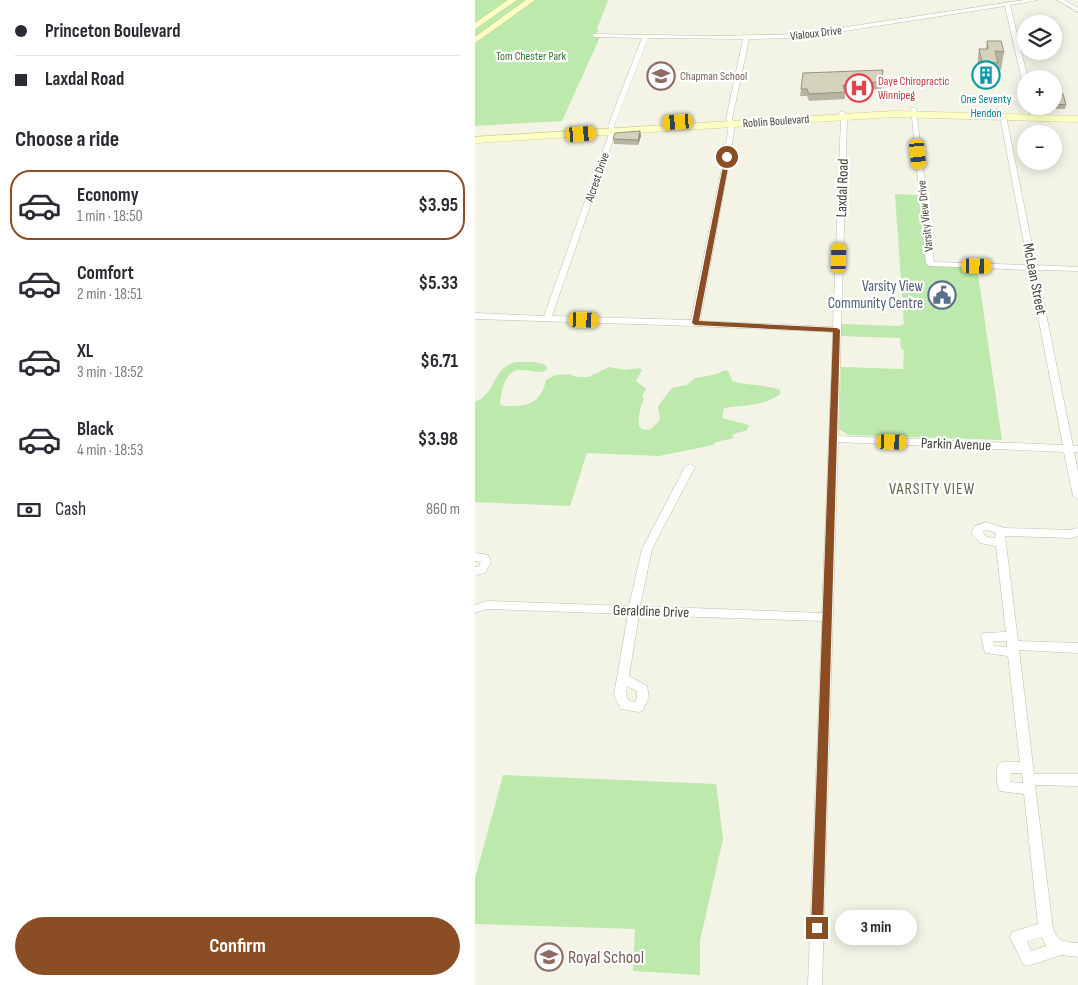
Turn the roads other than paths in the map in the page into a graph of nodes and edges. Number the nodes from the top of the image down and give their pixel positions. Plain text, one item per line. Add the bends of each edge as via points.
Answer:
1 (513, 0) edge
2 (531, 0) edge
3 (1035, 0) edge
4 (1061, 0) edge
5 (1007, 4) junction
6 (1078, 10) edge
7 (475, 27) edge
8 (595, 35) dead end
9 (645, 36) junction
10 (747, 38) junction
11 (475, 42) edge
12 (1023, 70) edge
13 (914, 111) junction
14 (1017, 112) edge
15 (1001, 113) junction
16 (1062, 113) edge
17 (1078, 113) edge
18 (843, 114) junction
19 (1052, 115) edge
20 (1078, 119) edge
21 (731, 121) junction
22 (612, 129) junction
23 (476, 135) edge
24 (1032, 267) junction
25 (1078, 269) edge
26 (475, 316) edge
27 (547, 319) junction
28 (695, 323) junction
29 (837, 330) junction
30 (833, 439) junction
31 (1073, 449) edge
32 (690, 467) dead end
33 (1078, 496) edge
34 (1078, 532) edge
35 (475, 557) edge
36 (475, 572) edge
37 (475, 610) edge
38 (634, 610) junction
39 (827, 618) junction
40 (1014, 645) junction
41 (1078, 648) edge
42 (623, 678) dead end
43 (1028, 779) junction
44 (1078, 780) edge
45 (1045, 929) junction
46 (1059, 949) junction
47 (1078, 950) edge
48 (815, 985) edge

1 - 7 main road
2 - 11 main road
3 - 5 street, Vialoux Drive
4 - 6 street
5 - 10 street, Vialoux Drive via 824,33
5 - 12 street
8 - 9 street, Vialoux Drive
9 - 10 street, Vialoux Drive
9 - 22 street, Alcrest Drive
10 - 21 street
13 - 15 main road, Roblin Boulevard
13 - 18 main road, Roblin Boulevard
13 - 24 street, Varsity View Drive via 930,264
14 - 15 main road, Roblin Boulevard
15 - 24 street, McLean Street
16 - 17 main road, Roblin Boulevard
18 - 21 main road, Roblin Boulevard
18 - 29 street, Laxdal Road
19 - 20 main road, Roblin Boulevard
21 - 22 main road, Roblin Boulevard
21 - 28 street
22 - 23 main road, Roblin Boulevard
22 - 27 street, Alcrest Drive
24 - 25 street
24 - 31 street, McLean Street
26 - 27 street
27 - 28 street
28 - 29 street
29 - 30 street, Laxdal Road
30 - 31 street, Parkin Avenue
30 - 39 street, Laxdal Road
31 - 33 street, McLean Street
32 - 38 street via 647,549
34 - 40 street via 1003,537
35 - 36 street via 484,558 486,562 481,570
37 - 38 street, Geraldine Drive via 487,605
38 - 39 street, Geraldine Drive
38 - 42 street
39 - 48 street, Laxdal Road
40 - 41 street
40 - 43 street
43 - 44 street
43 - 45 street
45 - 46 street via 1049,941
45 - 46 street via 1017,937 1028,959
46 - 47 street

